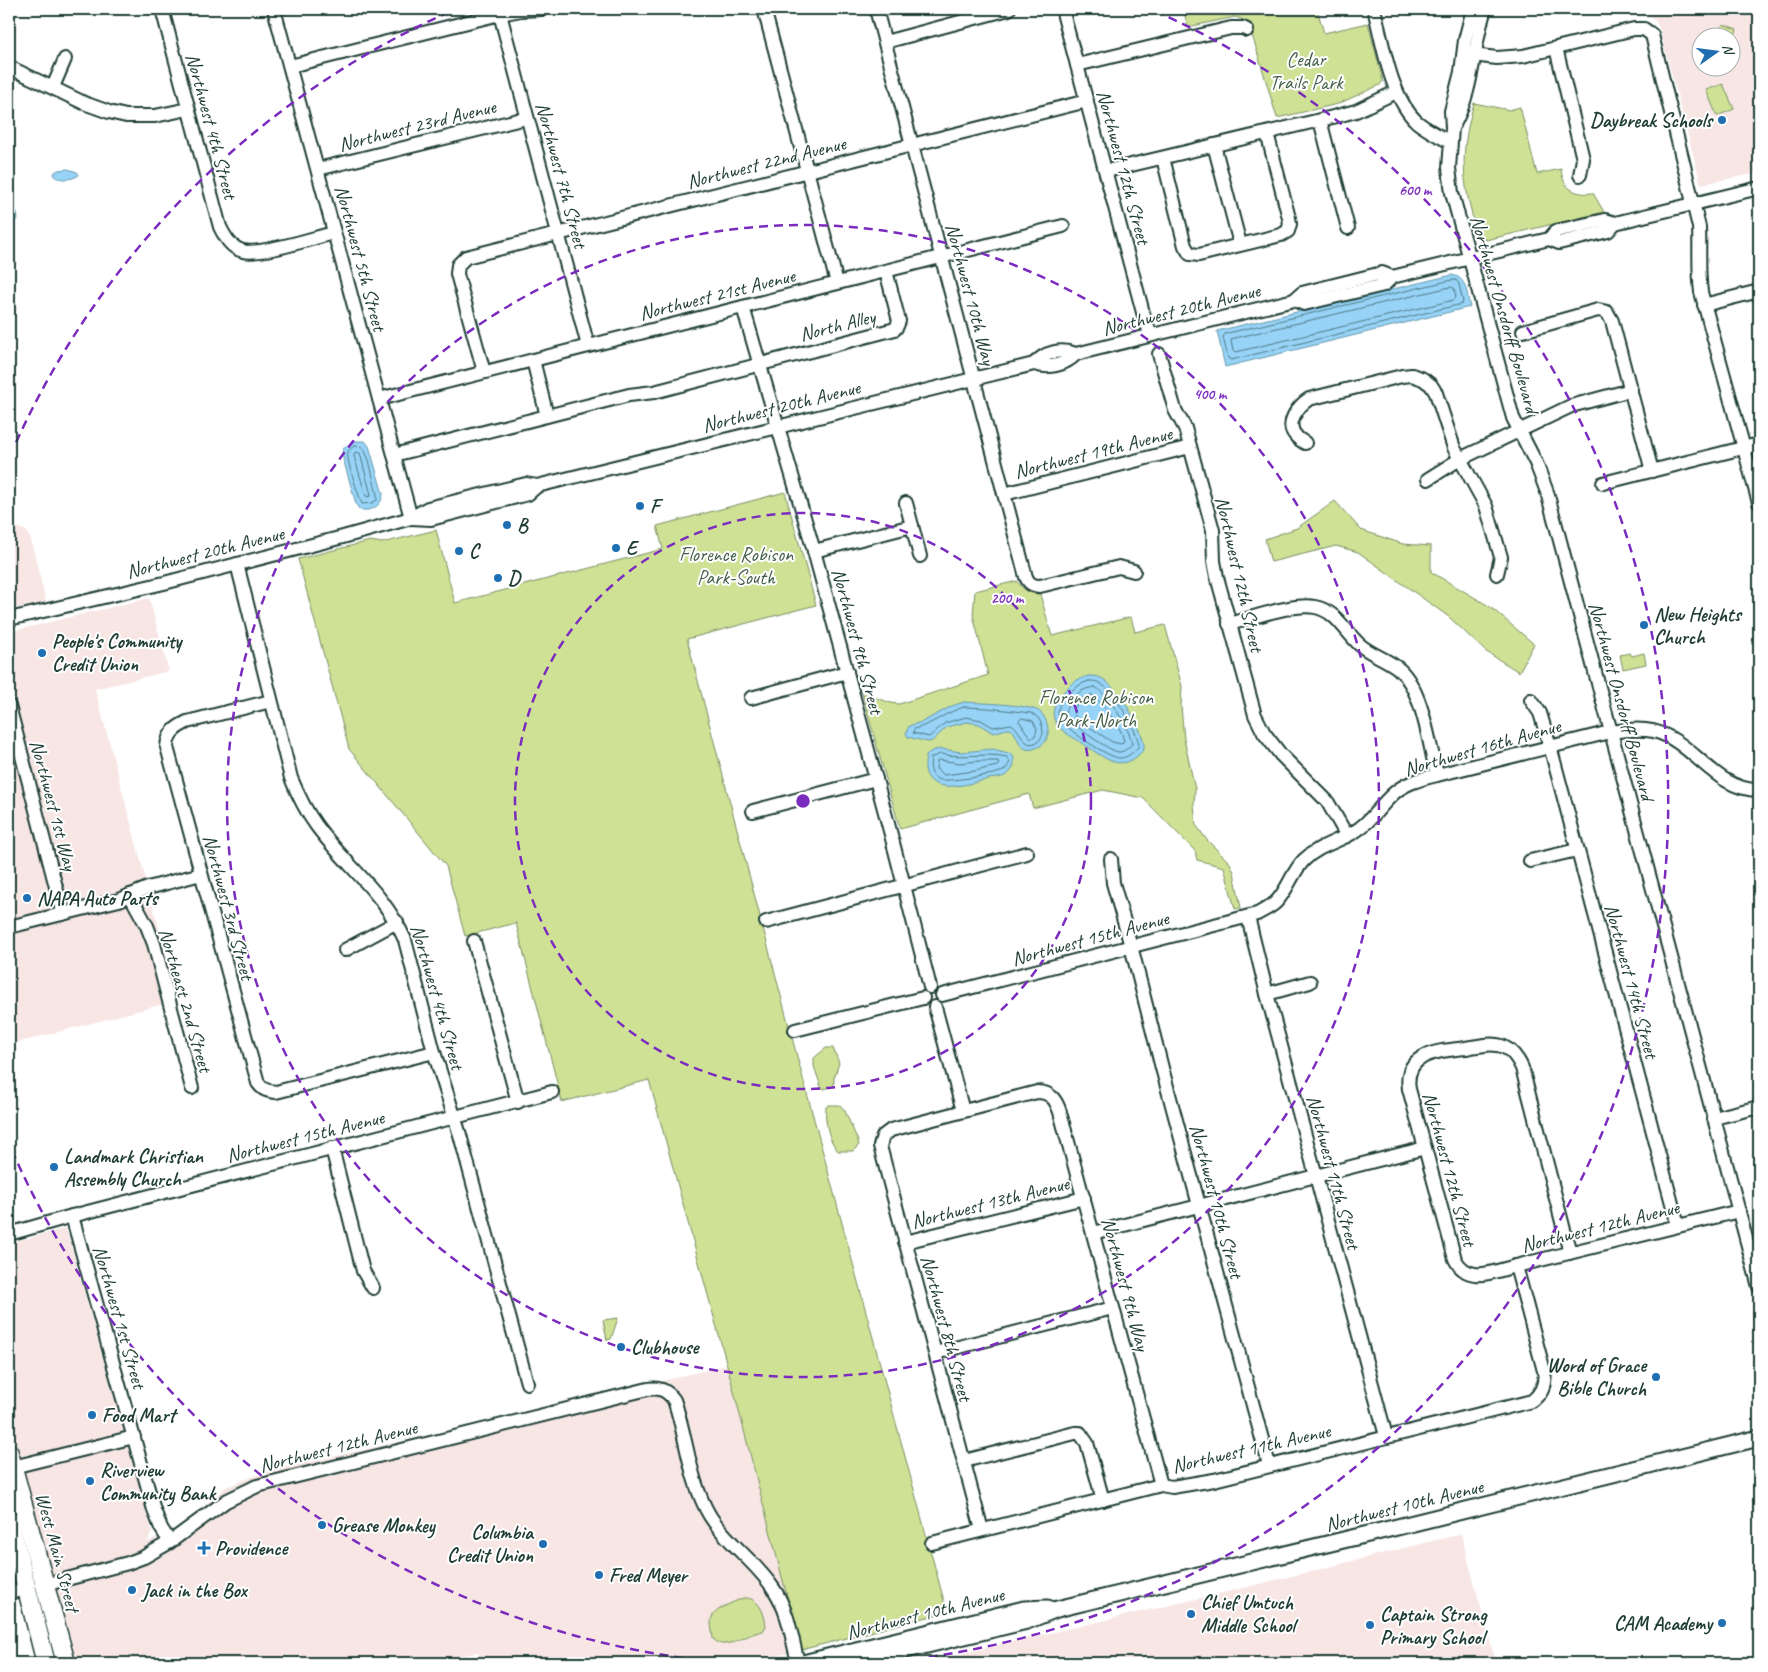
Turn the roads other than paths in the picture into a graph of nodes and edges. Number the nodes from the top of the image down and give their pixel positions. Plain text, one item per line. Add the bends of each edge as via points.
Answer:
1 (162, 9) edge
2 (274, 9) edge
3 (542, 9) edge
4 (764, 9) edge
5 (876, 9) edge
6 (1009, 9) edge
7 (1062, 9) edge
8 (1374, 9) edge
9 (1473, 9) edge
10 (1486, 9) edge
11 (500, 14) junction
12 (1247, 30) dead end
13 (885, 42) junction
14 (1556, 48) junction
15 (1469, 54) junction
16 (65, 59) dead end
17 (1077, 65) junction
18 (290, 66) junction
19 (9, 67) edge
20 (53, 87) junction
21 (1396, 92) junction
22 (1087, 101) junction
23 (188, 109) junction
24 (526, 118) junction
25 (1320, 120) junction
26 (1267, 133) junction
27 (1450, 142) junction
28 (912, 145) junction
29 (1214, 145) junction
30 (1163, 158) junction
31 (318, 169) junction
32 (807, 171) junction
33 (1106, 171) junction
34 (1580, 175) dead end
35 (1759, 188) edge
36 (1694, 204) junction
37 (1063, 226) dead end
38 (1348, 228) dead end
39 (334, 233) junction
40 (558, 234) junction
41 (1240, 244) junction
42 (942, 257) junction
43 (1470, 258) junction
44 (886, 271) junction
45 (837, 283) junction
46 (1759, 291) edge
47 (1704, 305) junction
48 (743, 307) junction
49 (1523, 331) dead end
50 (1151, 335) junction
51 (588, 346) junction
52 (1160, 354) dead end
53 (532, 360) junction
54 (759, 365) junction
55 (484, 372) junction
56 (974, 378) junction
57 (1631, 390) junction
58 (379, 398) junction
59 (547, 416) junction
60 (779, 426) junction
61 (1519, 430) junction
62 (1305, 444) dead end
63 (1759, 444) edge
64 (1190, 446) junction
65 (1744, 447) junction
66 (394, 455) junction
67 (1460, 459) junction
68 (1652, 471) junction
69 (1428, 479) dead end
70 (1603, 483) dead end
71 (1004, 494) junction
72 (906, 503) dead end
73 (1759, 503) edge
74 (410, 518) junction
75 (912, 526) junction
76 (814, 550) junction
77 (920, 556) dead end
78 (237, 564) junction
79 (1134, 571) dead end
80 (1498, 574) dead end
81 (9, 619) edge
82 (1229, 624) junction
83 (847, 672) junction
84 (751, 698) dead end
85 (1531, 700) dead end
86 (271, 701) junction
87 (9, 706) edge
88 (1610, 732) junction
89 (1550, 746) junction
90 (1437, 775) junction
91 (876, 778) junction
92 (1759, 790) edge
93 (753, 811) dead end
94 (1347, 836) junction
95 (1577, 850) junction
96 (1027, 853) dead end
97 (1112, 859) dead end
98 (1530, 861) dead end
99 (201, 874) junction
100 (904, 885) junction
101 (130, 895) junction
102 (63, 914) junction
103 (1248, 917) junction
104 (397, 922) junction
105 (766, 922) dead end
106 (9, 927) edge
107 (474, 941) dead end
108 (1131, 946) junction
109 (345, 950) dead end
110 (1310, 982) dead end
111 (930, 987) junction
112 (1267, 994) junction
113 (942, 995) junction
114 (923, 998) junction
115 (935, 1007) junction
116 (795, 1030) dead end
117 (434, 1052) junction
118 (192, 1088) dead end
119 (552, 1092) dead end
120 (518, 1102) junction
121 (1759, 1107) edge
122 (963, 1111) junction
123 (454, 1118) junction
124 (1714, 1118) junction
125 (332, 1148) junction
126 (1425, 1148) junction
127 (1316, 1176) junction
128 (1084, 1198) junction
129 (1199, 1206) junction
130 (1739, 1211) junction
131 (72, 1216) junction
132 (1678, 1226) junction
133 (1093, 1233) junction
134 (9, 1234) edge
135 (905, 1242) junction
136 (1570, 1253) junction
137 (1516, 1266) junction
138 (1469, 1274) joint
139 (1759, 1287) edge
140 (373, 1288) dead end
141 (1113, 1308) junction
142 (935, 1353) junction
143 (527, 1383) dead end
144 (1386, 1436) junction
145 (134, 1437) junction
146 (1759, 1438) edge
147 (11, 1460) edge
148 (964, 1460) junction
149 (1269, 1465) junction
150 (1161, 1485) junction
151 (1103, 1500) junction
152 (9, 1520) edge
153 (982, 1530) junction
154 (170, 1542) junction
155 (932, 1543) dead end
156 (44, 1585) junction
157 (26, 1589) junction
158 (9, 1593) edge
159 (1057, 1609) junction
160 (46, 1663) edge
161 (66, 1663) edge
162 (798, 1663) edge
163 (803, 1663) edge
164 (852, 1663) edge

1 - 23 street, Northwest 4th Street
2 - 18 street, Northwest 5th Street
3 - 11 street
4 - 32 street
5 - 13 street, Northwest 10th Way
6 - 13 street
7 - 17 street, Northwest 12th Street
8 - 21 street
9 - 15 street, Northwest Onsdorff Boulevard via 1469,22
10 - 15 street, Northwest Onsdorff Boulevard
11 - 18 street
11 - 24 street, Northwest 7th Street
12 - 17 street via 1231,28
13 - 28 street, Northwest 10th Way
14 - 15 street via 1508,58
14 - 34 street via 1583,159
14 - 36 street via 1634,29 1649,32 1655,43
15 - 27 street, Northwest Onsdorff Boulevard via 1451,111
16 - 20 street
17 - 22 street, Northwest 12th Street
18 - 31 street, Northwest 5th Street
19 - 20 street
20 - 23 street via 84,103 126,116 155,116
21 - 25 street via 1356,111
21 - 27 street via 1418,123
22 - 28 street, Northwest 22nd Avenue
22 - 33 street, Northwest 12th Street
23 - 39 street, Northwest 4th Street via 220,227 235,248 257,252
24 - 31 street, Northwest 23rd Avenue
24 - 40 street, Northwest 7th Street
25 - 26 street
25 - 38 street
26 - 29 street
26 - 41 street via 1289,228 1281,235
27 - 43 street, Northwest Onsdorff Boulevard via 1450,181
28 - 32 street, Northwest 22nd Avenue
28 - 42 street, Northwest 10th Way
29 - 30 street
29 - 41 street
30 - 33 street
30 - 41 street via 1185,246 1190,254 1199,255
31 - 39 street, Northwest 5th Street
32 - 40 street, Northwest 22nd Avenue
32 - 45 street
33 - 50 street, Northwest 12th Street
35 - 36 street, Northwest 20th Avenue
36 - 43 street, Northwest 20th Avenue via 1615,223 1608,231 1559,243 1548,239
36 - 47 street via 1699,227 1699,274
37 - 42 street, Northwest 21st Avenue
39 - 58 street, Northwest 5th Street
40 - 51 street, Northwest 7th Street
40 - 55 street, Northwest 22nd Avenue via 466,257 458,265 457,274
42 - 44 street, Northwest 21st Avenue
42 - 56 street, Northwest 10th Way
43 - 50 street, Northwest 20th Avenue via 1392,277 1382,274 1344,282 1302,293 1294,300
43 - 61 street, Northwest Onsdorff Boulevard
44 - 45 street, Northwest 21st Avenue
44 - 54 street, North Alley via 899,321 895,329
45 - 48 street, Northwest 21st Avenue
46 - 47 street
47 - 65 street
48 - 51 street, Northwest 21st Avenue
48 - 54 street, Northwest 9th Street
49 - 57 street via 1598,310 1607,312
50 - 56 street, Northwest 20th Avenue via 1076,354 1068,362 1045,367 1034,364
51 - 53 street, Northwest 21st Avenue
52 - 64 street, Northwest 12th Street via 1169,392
53 - 55 street, Northwest 21st Avenue
53 - 59 street
54 - 59 street, North Alley
54 - 60 street, Northwest 9th Street
55 - 58 street, Northwest 21st Avenue
56 - 60 street, Northwest 20th Avenue
56 - 71 street, Northwest 10th Way
57 - 61 street via 1571,406
57 - 68 street
58 - 66 street, Northwest 5th Street
59 - 66 street, North Alley
60 - 74 street, Northwest 20th Avenue via 537,486 528,494 431,520
60 - 76 street, Northwest 9th Street
61 - 67 street
61 - 88 street, Northwest Onsdorff Boulevard via 1547,492
62 - 67 street via 1295,436 1291,426 1294,414 1309,399 1412,375 1423,379 1436,393
63 - 65 street
64 - 71 street, Northwest 19th Avenue
64 - 82 street, Northwest 12th Street via 1213,530 1214,562
65 - 68 street
65 - 73 street
66 - 74 street, Northwest 5th Street
67 - 69 street
67 - 80 street via 1488,512 1501,557
68 - 70 street
71 - 79 street, Northwest 10th Way via 1026,577 1034,586 1119,567
72 - 75 street
74 - 78 street, Northwest 20th Avenue
75 - 76 street
75 - 77 street
76 - 83 street, Northwest 9th Street
78 - 81 street, Northwest 20th Avenue
78 - 86 street, Northwest 4th Street
82 - 90 street via 1302,607 1323,609 1337,618 1360,645 1394,664 1408,679 1420,705
82 - 94 street, Northwest 12th Street via 1252,704 1264,733 1288,764 1328,801
83 - 84 street
83 - 91 street, Northwest 9th Street
85 - 89 street, Northwest 14th Street via 1540,713
86 - 99 street, Northwest 3rd Street via 187,722 170,733 167,747
86 - 104 street, Northwest 4th Street via 290,778 301,802 316,826 384,902
87 - 102 street, Northwest 1st Way
88 - 89 street, Northwest 16th Avenue
88 - 92 street, Northwest 16th Avenue via 1642,729 1660,734 1680,745 1724,779 1747,790
88 - 124 street, Northwest Onsdorff Boulevard
89 - 90 street, Northwest 16th Avenue
89 - 95 street, Northwest 14th Street
90 - 94 street, Northwest 16th Avenue via 1416,780 1397,791 1374,817
91 - 93 street
91 - 100 street, Northwest 9th Street
94 - 103 street, Northwest 16th Avenue via 1306,858 1276,902
95 - 98 street
95 - 132 street, Northwest 14th Street
96 - 100 street
97 - 108 street, Northwest 10th Street via 1113,883
99 - 101 street
99 - 117 street, Northwest 3rd Street via 255,1076 262,1089 276,1092
100 - 105 street
100 - 111 street, Northwest 9th Street
101 - 102 street
101 - 118 street, Northeast 2nd Street via 154,944
102 - 106 street
103 - 108 street, Northwest 15th Avenue
103 - 112 street, Northwest 11th Street
104 - 109 street
104 - 117 street, Northwest 4th Street via 410,958
107 - 120 street
108 - 113 street, Northwest 15th Avenue
108 - 129 street, Northwest 10th Street
110 - 112 street
111 - 113 street via 939,989
111 - 114 street via 925,990
112 - 127 street, Northwest 11th Street
113 - 115 street via 940,1004
114 - 115 street via 926,1005
114 - 116 street
115 - 122 street
117 - 123 street, Northwest 4th Street
119 - 120 street, Northwest 15th Avenue
120 - 123 street, Northwest 15th Avenue
121 - 124 street
122 - 128 street, Northwest 9th Way via 1037,1092 1052,1092
122 - 135 street, Northwest 8th Street via 891,1130 880,1142
123 - 125 street, Northwest 15th Avenue
123 - 143 street, Northwest 4th Street
124 - 130 street, Northwest Onsdorff Boulevard
125 - 131 street, Northwest 15th Avenue
125 - 140 street via 363,1271
126 - 127 street
126 - 136 street, Northwest 12th Street via 1408,1078 1420,1058 1435,1052 1490,1045 1511,1052 1522,1068
126 - 138 street, Northwest 12th Street via 1454,1259
127 - 129 street
127 - 144 street, Northwest 11th Street
128 - 133 street, Northwest 9th Way
128 - 135 street, Northwest 13th Avenue
129 - 133 street
129 - 149 street, Northwest 10th Street
130 - 132 street, Northwest 12th Avenue
130 - 139 street, Northwest Onsdorff Boulevard
131 - 134 street, Northwest 15th Avenue
131 - 145 street, Northwest 1st Street
132 - 136 street, Northwest 12th Avenue
133 - 141 street, Northwest 9th Way
135 - 142 street, Northwest 8th Street
136 - 137 street, Northwest 12th Avenue
137 - 138 street, Northwest 12th Avenue via 1484,1274
137 - 144 street, Northwest 11th Avenue via 1544,1370 1542,1387 1535,1398
141 - 142 street
141 - 150 street, Northwest 9th Way
142 - 148 street, Northwest 8th Street
144 - 149 street, Northwest 11th Avenue
145 - 147 street
145 - 154 street, Northwest 1st Street via 154,1510
146 - 159 main road, Northwest 10th Avenue
147 - 156 highway, West Main Street
148 - 151 street via 1080,1433 1088,1443
148 - 153 street, Northwest 8th Street
149 - 150 street, Northwest 11th Avenue via 1194,1484
150 - 151 street, Northwest 11th Avenue
151 - 153 street, Northwest 11th Avenue
152 - 157 highway, West Main Street
153 - 155 street, Northwest 11th Avenue
154 - 156 street, Northwest 12th Avenue via 128,1563
154 - 162 street, Northwest 12th Avenue via 220,1505 257,1486 648,1388 660,1388 674,1400 708,1510 728,1540 774,1589 790,1628
156 - 161 highway, West Main Street
157 - 158 street
157 - 160 highway, West Main Street
159 - 163 main road, Northwest 10th Avenue via 1024,1609
159 - 164 main road, Northwest 10th Avenue via 1027,1621

